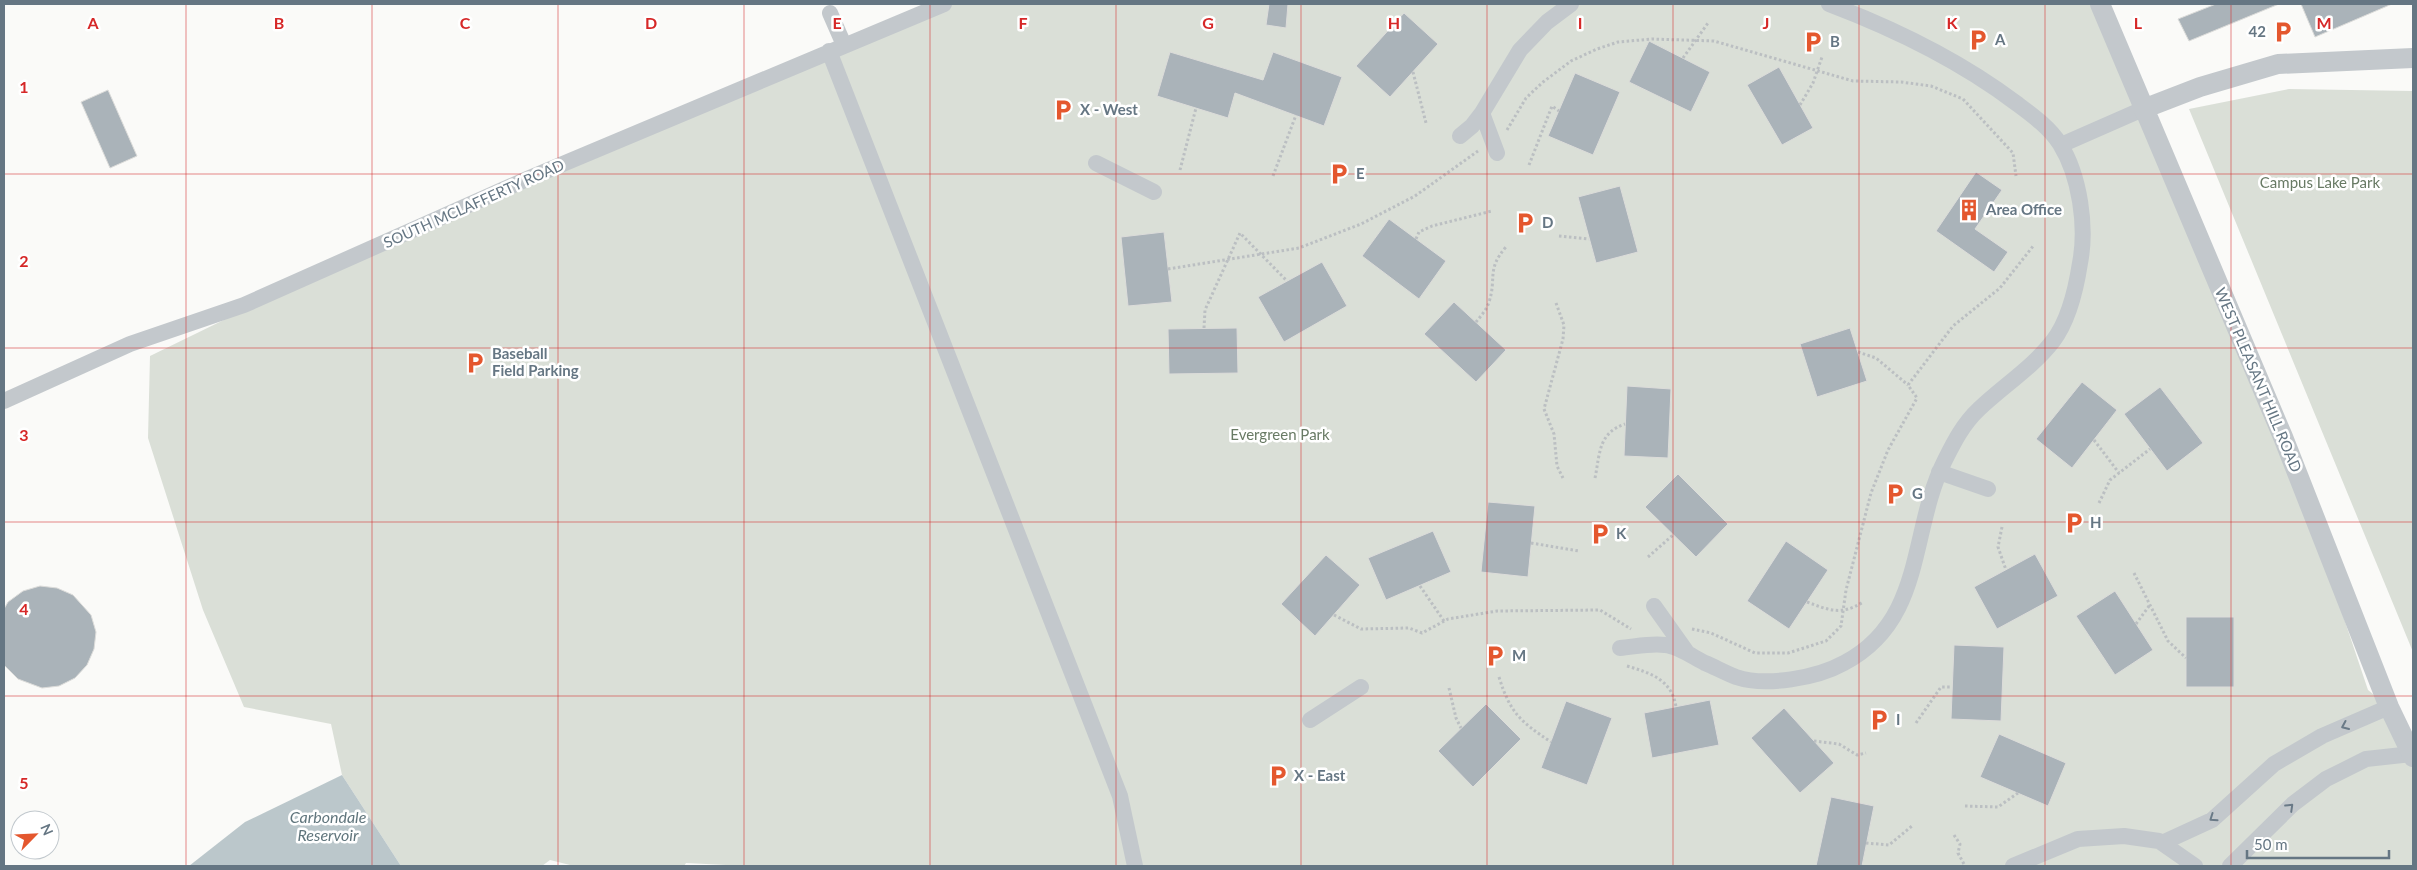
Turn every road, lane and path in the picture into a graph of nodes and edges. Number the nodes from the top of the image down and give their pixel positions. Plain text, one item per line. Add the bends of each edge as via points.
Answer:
1 (944, 4) edge
2 (1571, 4) edge
3 (1829, 4) edge
4 (2100, 4) edge
5 (830, 13) dead end
6 (1708, 23) dead end
7 (1696, 40) junction
8 (836, 48) junction
9 (1822, 57) dead end
10 (1683, 58) dead end
11 (2413, 58) edge
12 (1817, 71) junction
13 (1413, 72) dead end
14 (1800, 105) dead end
15 (1196, 108) dead end
16 (2143, 109) junction
17 (1559, 111) dead end
18 (1482, 113) junction
19 (1296, 116) dead end
20 (1426, 123) dead end
21 (1460, 136) dead end
22 (2061, 145) junction
23 (1494, 146) junction
24 (1096, 163) dead end
25 (1529, 165) dead end
26 (1180, 170) dead end
27 (1273, 176) dead end
28 (2016, 176) dead end
29 (1154, 192) dead end
30 (1492, 211) dead end
31 (1559, 236) dead end
32 (1416, 239) dead end
33 (1590, 239) dead end
34 (2034, 245) dead end
35 (1506, 247) dead end
36 (1261, 254) junction
37 (1230, 259) junction
38 (1168, 269) dead end
39 (1287, 281) dead end
40 (1556, 303) dead end
41 (1476, 322) dead end
42 (1204, 328) dead end
43 (1858, 352) dead end
44 (1908, 385) junction
45 (4, 401) edge
46 (1625, 424) dead end
47 (2094, 440) dead end
48 (2150, 449) dead end
49 (1938, 472) junction
50 (2119, 473) junction
51 (1563, 478) dead end
52 (1596, 478) dead end
53 (1988, 489) dead end
54 (2099, 502) dead end
55 (2002, 528) dead end
56 (1673, 535) dead end
57 (1531, 542) dead end
58 (1579, 551) dead end
59 (1648, 556) dead end
60 (2006, 570) dead end
61 (2134, 573) dead end
62 (1420, 586) dead end
63 (1807, 602) dead end
64 (1863, 602) dead end
65 (1654, 606) dead end
66 (2149, 606) junction
67 (1844, 611) junction
68 (1334, 615) dead end
69 (1444, 621) junction
70 (2136, 624) dead end
71 (1637, 632) dead end
72 (1671, 632) junction
73 (1689, 655) junction
74 (1621, 656) joint
75 (2186, 658) dead end
76 (1499, 677) dead end
77 (1361, 687) dead end
78 (1449, 688) dead end
79 (1952, 688) dead end
80 (1676, 707) dead end
81 (2390, 707) junction
82 (1310, 720) dead end
83 (1916, 723) dead end
84 (1462, 728) dead end
85 (1814, 741) dead end
86 (1551, 742) dead end
87 (1866, 753) dead end
88 (2412, 756) edge
89 (2018, 793) dead end
90 (1965, 806) dead end
91 (1912, 826) dead end
92 (1954, 835) dead end
93 (1866, 843) dead end
94 (2162, 843) junction
95 (1135, 866) edge
96 (1965, 866) edge
97 (2013, 866) edge
98 (2195, 866) edge
99 (2230, 866) edge

1 - 8 street, SOUTH MCLAFFERTY ROAD
2 - 18 street via 1551,18 1520,50
3 - 22 street via 1928,47 1989,82 2042,123
4 - 16 street, WEST PLEASANT HILL ROAD
5 - 8 street
6 - 7 path
7 - 10 path
7 - 12 path via 1714,41
7 - 23 path via 1618,42 1571,61 1526,98
8 - 45 street, SOUTH MCLAFFERTY ROAD via 527,179 244,305 130,344
8 - 95 street via 1120,796
9 - 12 path
11 - 16 street via 2278,64 2200,87
12 - 14 path
12 - 28 path via 1853,81 1931,86 1963,99 2013,153
13 - 20 path
15 - 26 path
16 - 22 street
16 - 81 street, WEST PLEASANT HILL ROAD via 2283,437
17 - 25 path via 1552,106
18 - 21 street
18 - 23 street
19 - 27 path
22 - 49 street via 2076,187 2084,231 2080,268 2068,314 2054,340 1977,411 1956,436
23 - 36 path via 1474,155 1415,196 1361,224 1299,248
24 - 29 street
30 - 32 path via 1432,226 1419,232
31 - 33 path
34 - 44 path via 2000,288 1953,326
35 - 41 path via 1492,268 1489,303
36 - 37 path
36 - 37 path via 1240,233
36 - 39 path
37 - 38 path
37 - 42 path via 1205,310
40 - 51 path via 1564,325 1563,339 1544,409 1554,434 1557,466
43 - 44 path via 1876,358
44 - 67 path via 1917,398 1888,450 1871,493 1846,590
46 - 52 path via 1605,436
47 - 50 path
48 - 50 path
49 - 53 street
49 - 73 street via 1902,604 1892,623 1854,657 1819,674 1772,680 1738,678
50 - 54 path via 2110,480
55 - 60 path via 1998,547
56 - 59 path
57 - 58 path
61 - 66 path
62 - 69 path
63 - 67 path via 1828,610
64 - 67 path
65 - 72 street
66 - 70 path
66 - 75 path via 2168,641
67 - 72 path via 1841,626 1826,641 1788,653 1755,653 1711,634 1688,629
68 - 69 path via 1361,629 1376,630 1409,628 1422,632
69 - 71 path via 1497,611 1600,610
72 - 73 street
73 - 74 street via 1665,645
74 - 80 path via 1662,680 1674,694
76 - 86 path via 1506,700 1524,724
77 - 82 street
78 - 84 path via 1456,718
79 - 83 path via 1941,688
81 - 88 street, WEST PLEASANT HILL ROAD
81 -> 94 street via 2322,736 2274,764 2212,820
85 - 87 path via 1839,744 1857,755
99 -> 88 street via 2293,804 2326,779 2366,760
89 - 90 path via 1998,807
91 - 93 path via 1889,844
92 - 96 path via 1960,844 1958,853
94 - 97 street via 2124,836 2078,839
94 - 98 street

